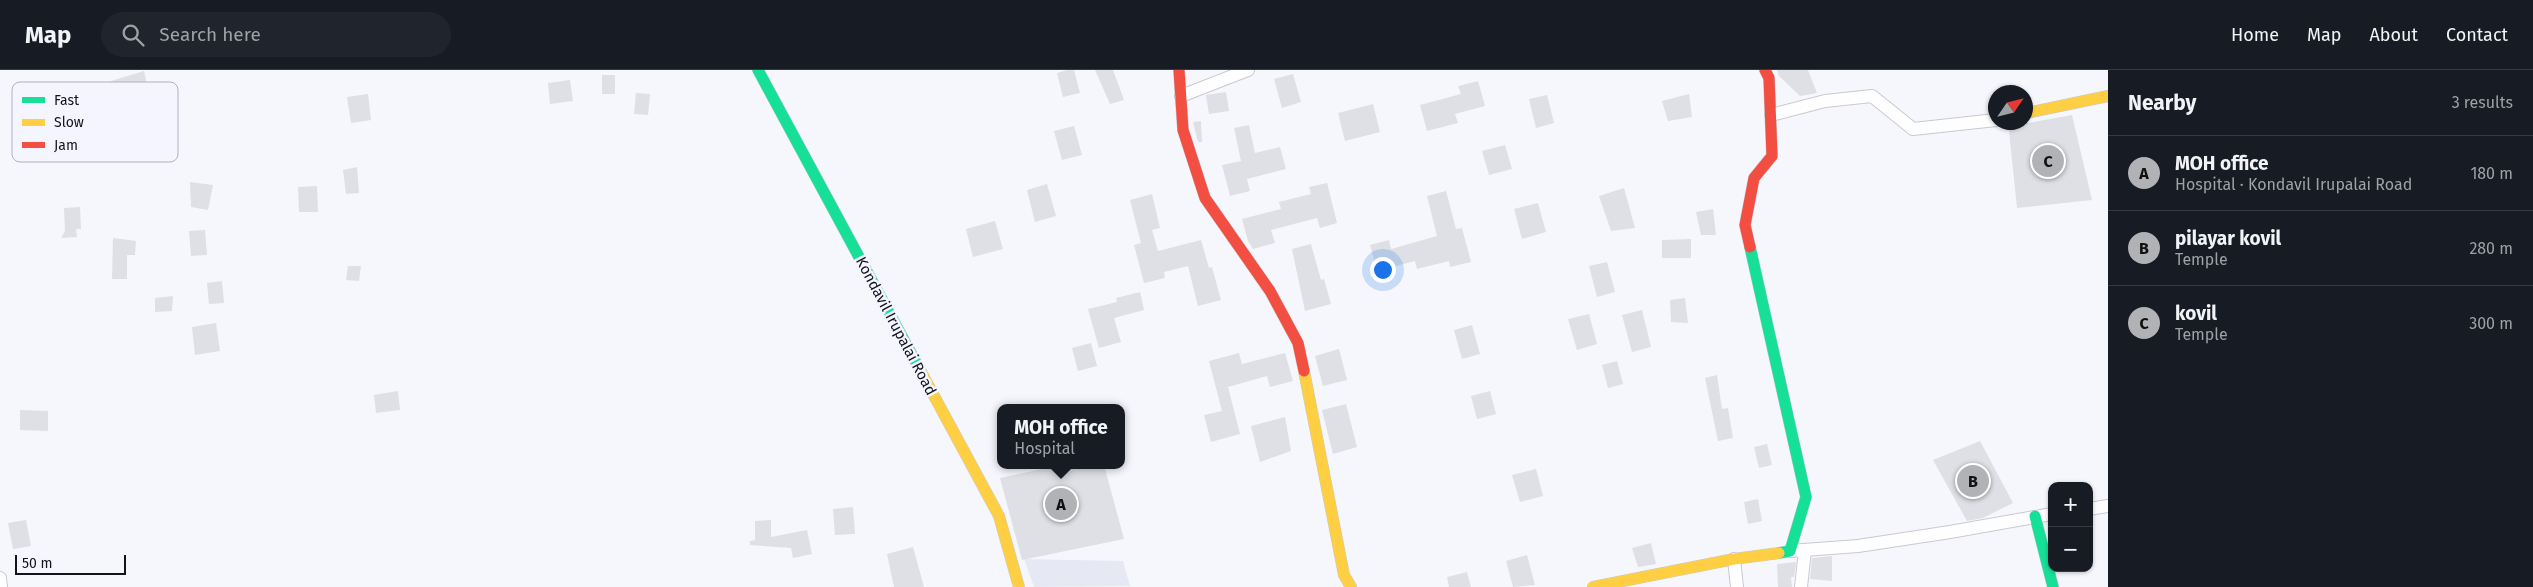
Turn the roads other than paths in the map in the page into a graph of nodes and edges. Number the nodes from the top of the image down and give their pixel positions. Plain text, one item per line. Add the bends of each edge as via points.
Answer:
1 (758, 70) edge
2 (1179, 70) edge
3 (1248, 70) edge
4 (1765, 70) edge
5 (1181, 96) junction
6 (2108, 96) edge
7 (2033, 112) edge
8 (1771, 115) junction
9 (1988, 121) edge
10 (2108, 506) edge
11 (2093, 508) edge
12 (2048, 514) edge
13 (2034, 516) junction
14 (1790, 550) junction
15 (1804, 550) junction
16 (1734, 559) junction
17 (0, 578) edge
18 (1, 587) edge
19 (1019, 587) edge
20 (1351, 587) edge
21 (1593, 587) edge
22 (1737, 587) edge
23 (1801, 587) edge
24 (2054, 587) edge

1 - 19 street, Kondavil Irupalai Road via 999,516
2 - 5 street
3 - 5 street
4 - 8 street via 1769,78
5 - 20 street via 1183,130 1205,198 1270,291 1298,343 1344,575
6 - 7 street
8 - 9 street via 1825,102 1872,96 1913,129
8 - 14 street via 1772,156 1754,178 1744,225 1806,497
10 - 11 street
12 - 13 street
13 - 15 street via 1886,542
13 - 24 street
14 - 15 street
14 - 16 street
15 - 23 street
16 - 21 street
16 - 22 street
17 - 18 street

